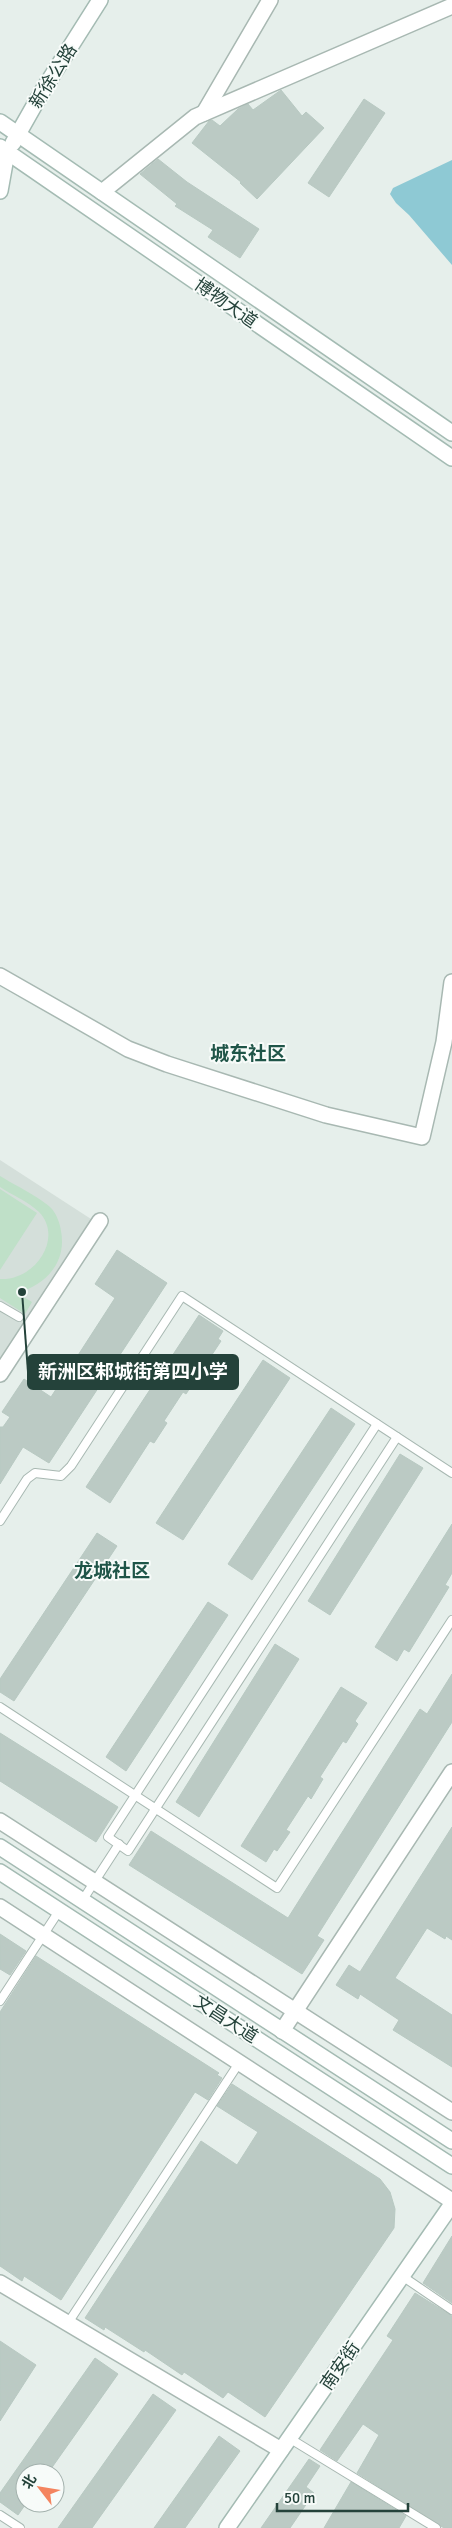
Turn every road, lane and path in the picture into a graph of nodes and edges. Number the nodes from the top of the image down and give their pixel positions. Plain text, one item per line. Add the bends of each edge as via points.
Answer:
1 (100, 0) edge
2 (270, 0) edge
3 (452, 6) edge
4 (204, 114) junction
5 (0, 122) edge
6 (18, 134) junction
7 (2, 153) edge
8 (0, 192) edge
9 (102, 192) junction
10 (452, 433) edge
11 (452, 458) edge
12 (0, 976) edge
13 (452, 982) edge
14 (100, 1221) dead end
15 (0, 1306) edge
16 (18, 1317) dead end
17 (0, 1374) edge
18 (377, 1424) junction
19 (398, 1437) junction
20 (452, 1473) edge
21 (0, 1521) edge
22 (452, 1620) edge
23 (0, 1707) edge
24 (452, 1772) edge
25 (135, 1796) junction
26 (156, 1809) junction
27 (0, 1821) edge
28 (119, 1844) junction
29 (0, 1848) edge
30 (0, 1872) edge
31 (94, 1881) junction
32 (82, 1901) junction
33 (0, 1907) edge
34 (59, 1911) junction
35 (43, 1935) junction
36 (0, 2001) edge
37 (295, 2010) junction
38 (282, 2031) junction
39 (239, 2063) junction
40 (452, 2112) edge
41 (452, 2141) edge
42 (452, 2166) edge
43 (452, 2203) edge
44 (402, 2276) junction
45 (0, 2283) edge
46 (452, 2310) edge
47 (68, 2324) junction
48 (285, 2444) junction
49 (0, 2515) edge
50 (20, 2528) edge
51 (227, 2528) edge
52 (436, 2528) edge

1 - 6 street, 新徐公路
2 - 4 street
3 - 4 street
4 - 9 street via 195,117
5 - 6 street, 博物大道
6 - 7 street, 新徐公路
6 - 9 street, 博物大道
7 - 8 street, 新徐公路
7 - 11 street, 博物大道
9 - 10 street, 博物大道
12 - 13 street via 128,1049 167,1064 326,1115 422,1136 444,1042
14 - 17 street
15 - 16 lane
18 - 19 lane
18 - 21 lane via 182,1296 71,1466 61,1476 35,1472
18 - 25 lane
19 - 20 lane
19 - 26 lane
22 - 26 lane via 277,1888
23 - 25 lane
24 - 37 street
25 - 26 lane
25 - 28 lane via 108,1837
26 - 28 lane via 128,1851
27 - 31 street
28 - 31 lane
29 - 32 street, 文昌大道
30 - 34 street, 文昌大道
31 - 32 lane
31 - 37 street
32 - 38 street, 文昌大道
33 - 35 street
34 - 35 lane
34 - 42 street, 文昌大道
35 - 36 lane
35 - 39 street
37 - 38 street
37 - 40 street
38 - 41 street, 文昌大道
39 - 43 street
39 - 47 lane
43 - 44 street, 南安街
44 - 46 lane
44 - 48 street, 南安街
45 - 47 street
47 - 48 street
48 - 51 street, 南安街
48 - 52 lane
49 - 50 lane

